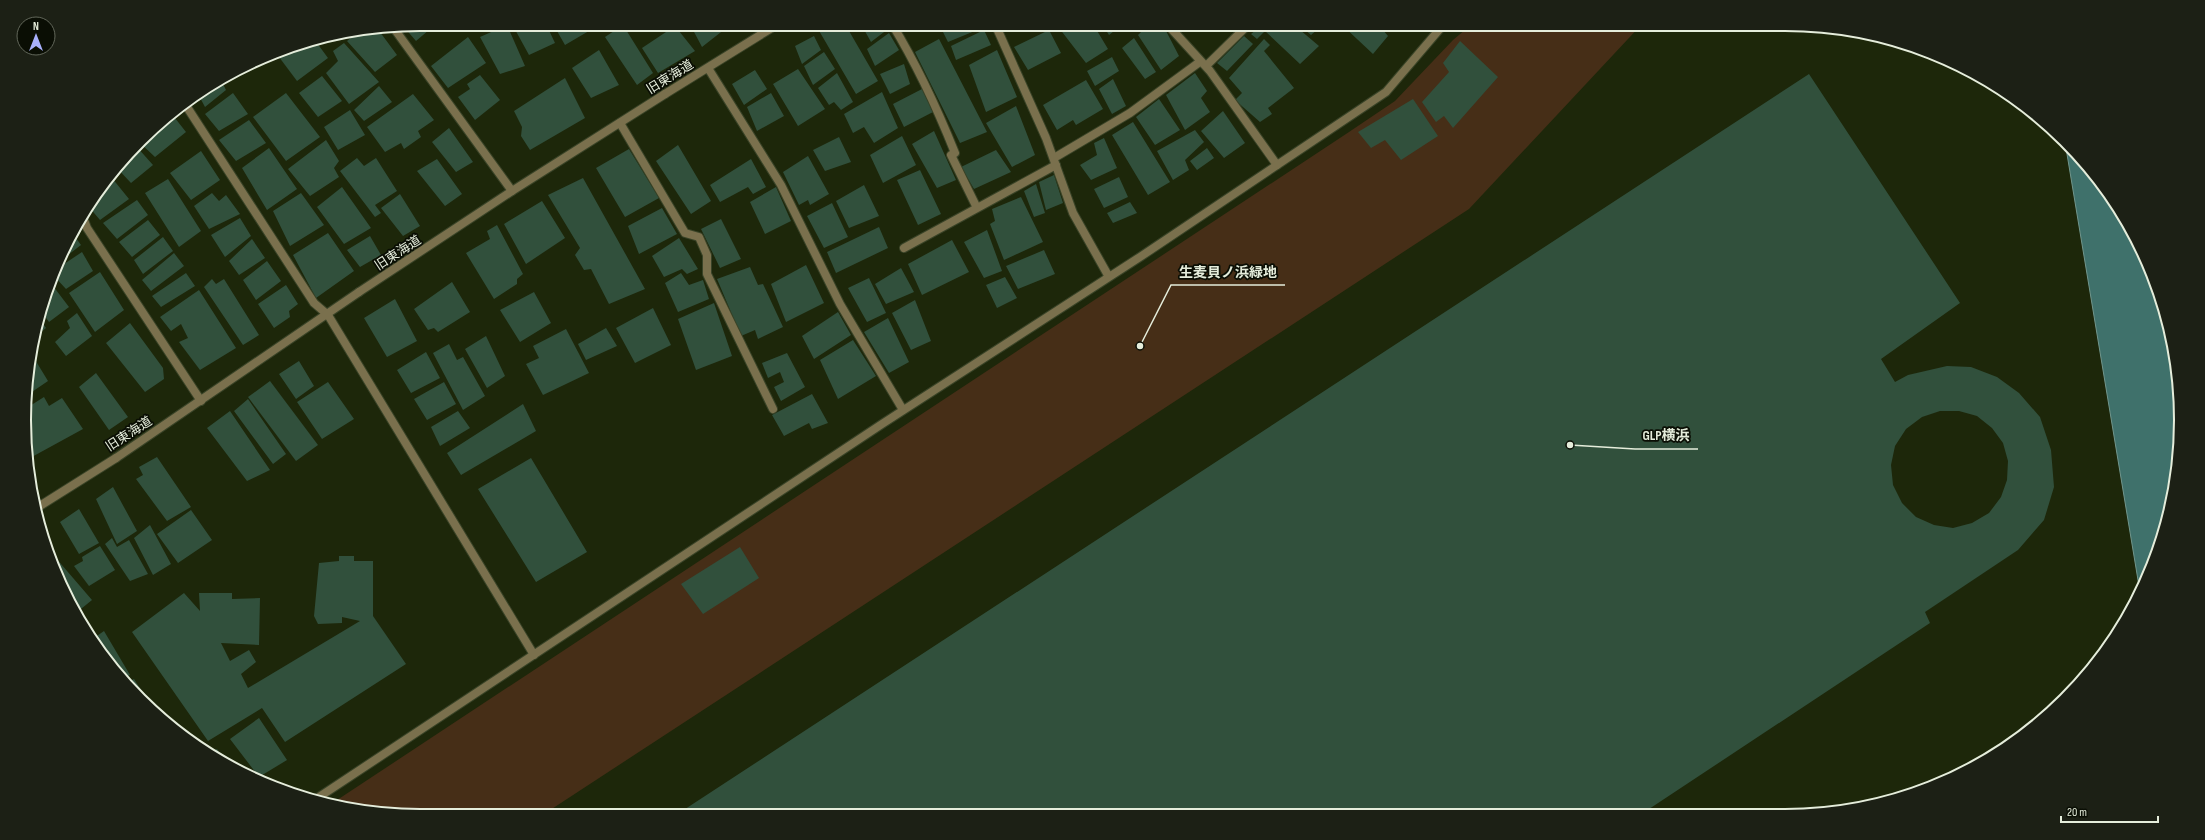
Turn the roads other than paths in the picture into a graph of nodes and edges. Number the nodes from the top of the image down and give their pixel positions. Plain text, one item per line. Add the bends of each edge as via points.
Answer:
1 (767, 31) edge
2 (896, 31) edge
3 (998, 31) edge
4 (1173, 31) edge
5 (1241, 31) edge
6 (1437, 31) edge
7 (396, 32) edge
8 (1204, 64) junction
9 (708, 68) junction
10 (188, 108) edge
11 (620, 123) junction
12 (1055, 162) junction
13 (1277, 165) junction
14 (512, 190) junction
15 (977, 208) junction
16 (85, 222) edge
17 (904, 248) dead end
18 (1109, 277) junction
19 (328, 315) junction
20 (201, 401) junction
21 (773, 409) dead end
22 (903, 410) junction
23 (40, 506) edge
24 (534, 655) junction
25 (320, 796) edge

1 - 9 street, 旧東海道
2 - 15 street via 942,121 954,153 951,155
3 - 12 street
4 - 8 street
5 - 8 street
6 - 13 street via 1386,92
7 - 14 street
8 - 12 street
8 - 13 street
9 - 11 street, 旧東海道
9 - 22 street via 781,185 840,304
10 - 19 street via 314,303
11 - 14 street, 旧東海道
11 - 21 street via 686,233 699,237 707,255 707,274
12 - 15 street
12 - 18 street via 1073,213
13 - 18 street
14 - 19 street, 旧東海道
15 - 17 street
16 - 20 street
18 - 22 street
19 - 20 street, 旧東海道
19 - 24 street
20 - 23 street, 旧東海道
22 - 24 street
24 - 25 street

